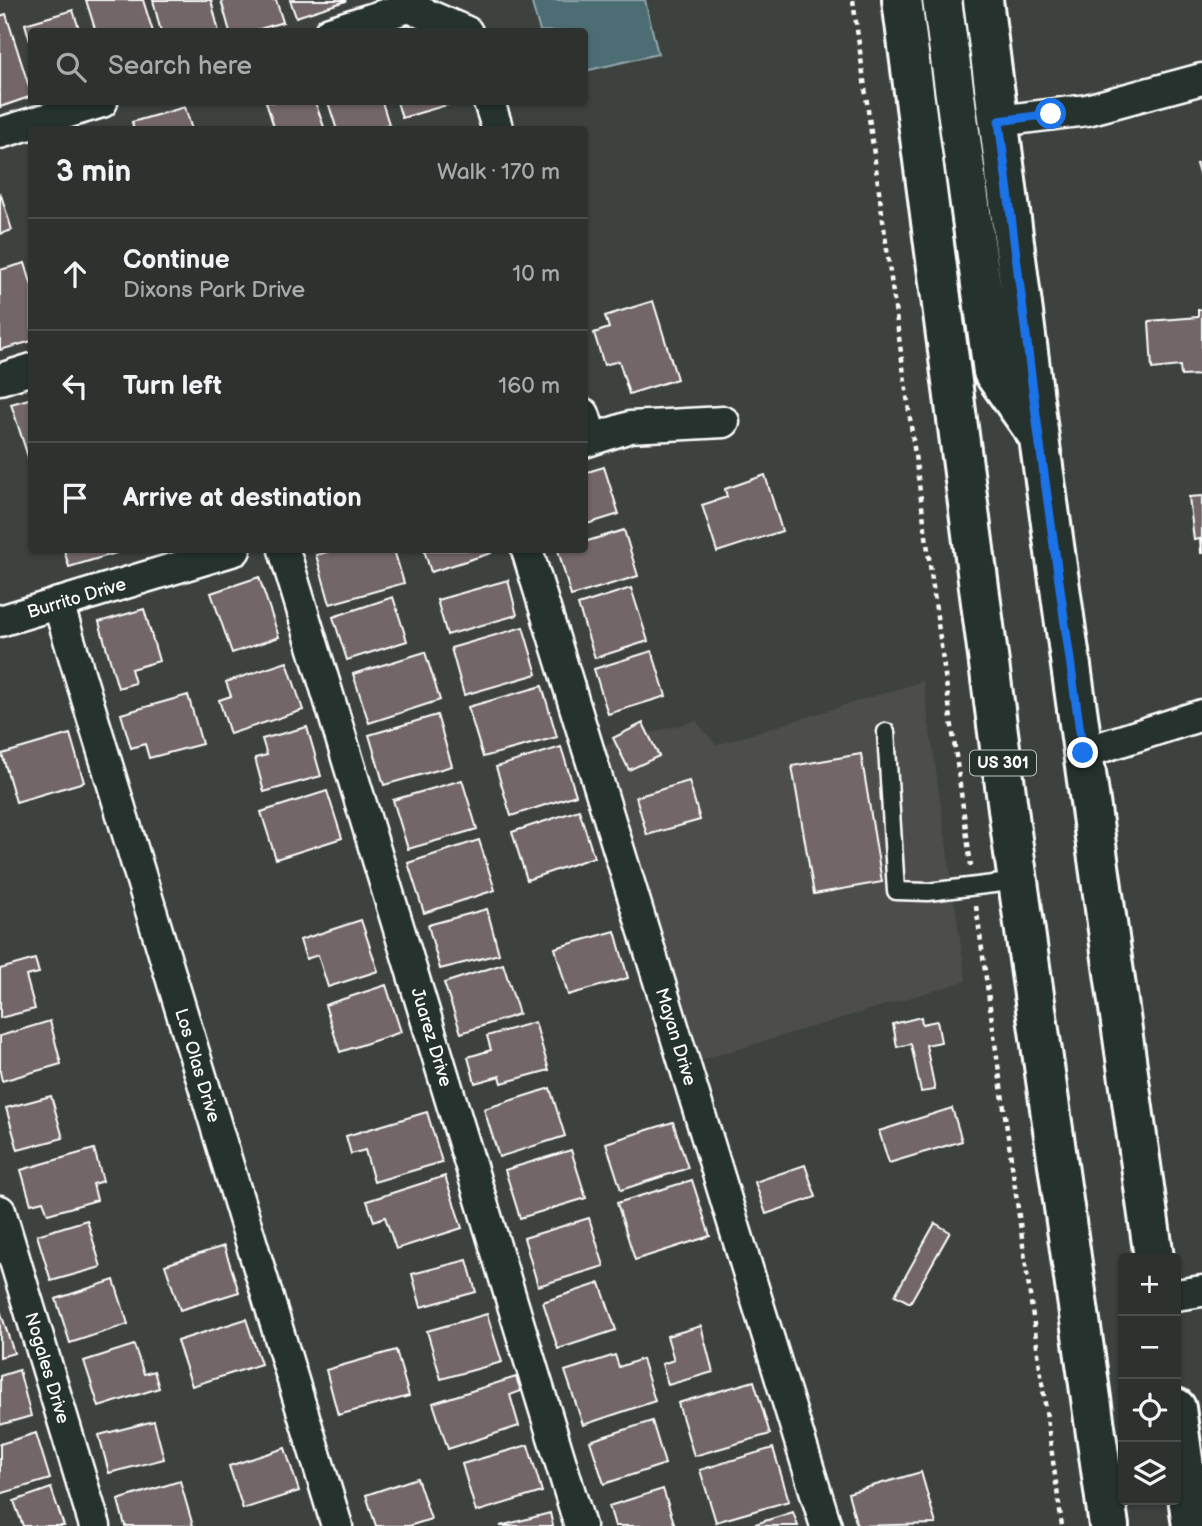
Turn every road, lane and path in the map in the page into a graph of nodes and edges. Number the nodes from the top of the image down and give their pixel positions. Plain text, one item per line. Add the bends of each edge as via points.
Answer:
1 (853, 0) edge
2 (902, 0) edge
3 (942, 0) edge
4 (983, 0) edge
5 (343, 28) edge
6 (458, 28) edge
7 (1202, 79) edge
8 (92, 105) edge
9 (490, 105) edge
10 (999, 121) junction
11 (497, 126) edge
12 (0, 133) edge
13 (28, 370) edge
14 (0, 379) edge
15 (724, 422) dead end
16 (588, 432) edge
17 (1039, 438) junction
18 (225, 553) edge
19 (285, 553) edge
20 (528, 553) edge
21 (58, 603) junction
22 (0, 621) edge
23 (1202, 715) edge
24 (886, 732) dead end
25 (1083, 753) junction
26 (970, 858) dead end
27 (1018, 881) junction
28 (978, 921) dead end
29 (0, 1211) edge
30 (1153, 1253) edge
31 (1202, 1291) edge
32 (1181, 1294) edge
33 (1181, 1437) edge
34 (1195, 1518) edge
35 (95, 1526) edge
36 (337, 1526) edge
37 (580, 1526) edge
38 (826, 1526) edge
39 (1062, 1526) edge
40 (1110, 1526) edge

1 - 26 path
2 - 27 main road, US 301
3 - 17 main road via 993,372
4 - 10 main road
5 - 6 street via 410,7
7 - 10 street via 1087,110
8 - 12 street
9 - 11 street
10 - 17 main road
13 - 14 street
15 - 16 street
17 - 25 main road
18 - 21 street, Burrito Drive
19 - 37 street, Juarez Drive
20 - 38 street, Mayan Drive
21 - 22 street, Burrito Drive
21 - 36 street, Los Olas Drive
23 - 25 street
24 - 27 lane via 896,891 928,892
25 - 30 main road
27 - 40 main road, US 301
28 - 39 path
29 - 35 street, Nogales Drive
31 - 32 street
33 - 34 main road

